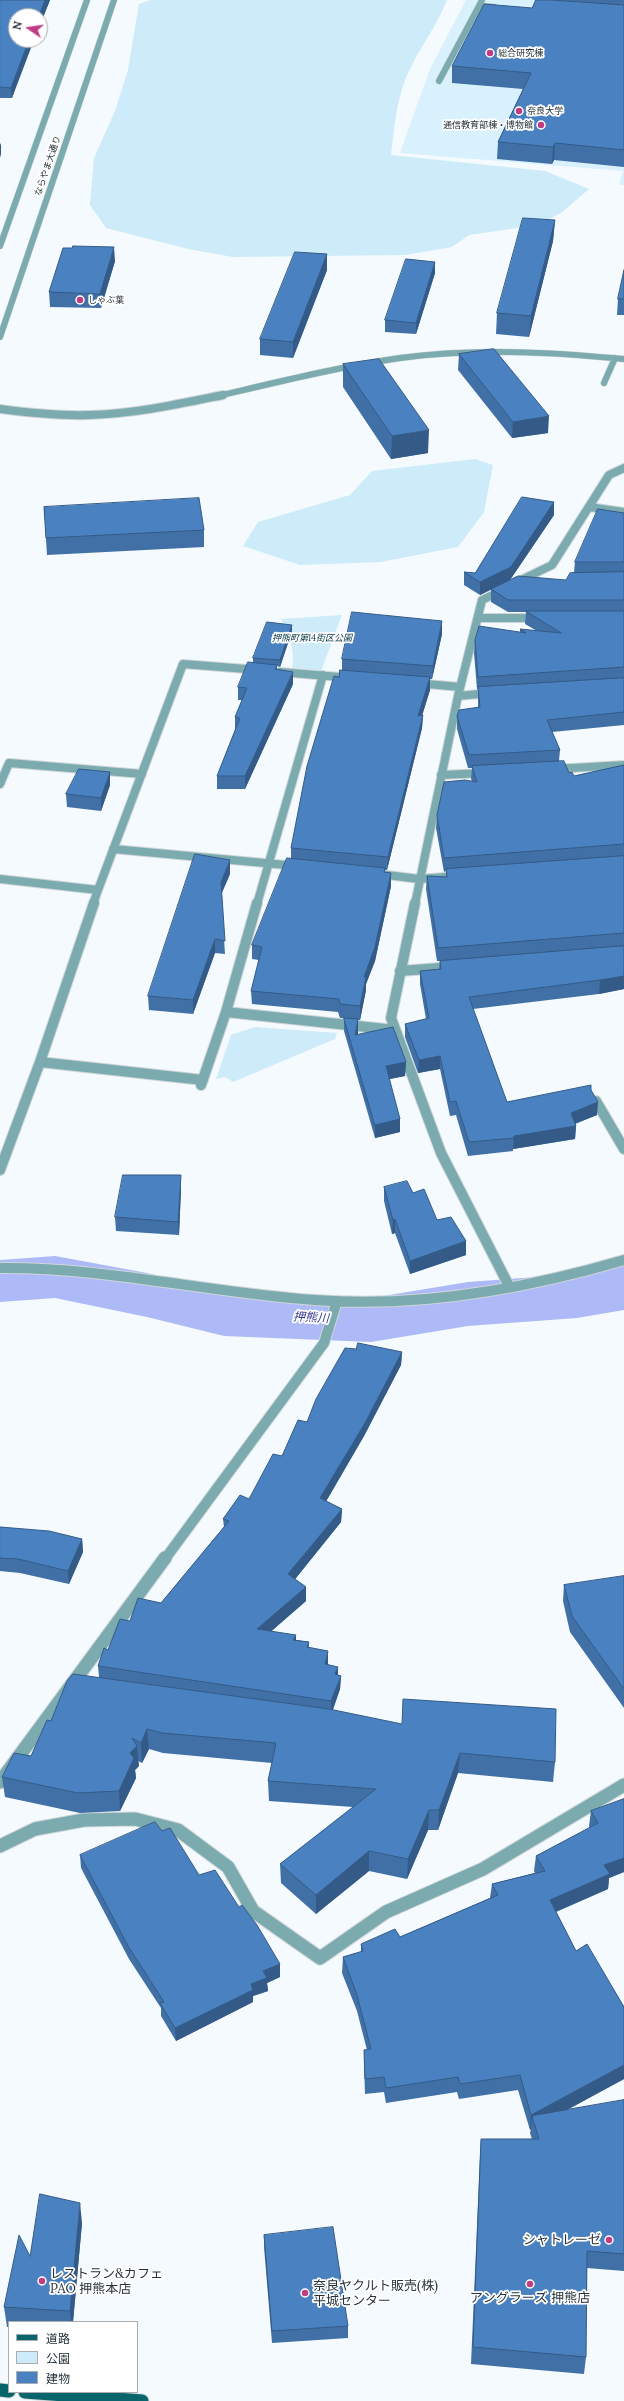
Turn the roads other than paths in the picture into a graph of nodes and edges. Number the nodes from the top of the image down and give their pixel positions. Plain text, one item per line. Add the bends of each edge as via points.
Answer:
1 (87, 0) edge
2 (114, 0) edge
3 (482, 0) edge
4 (479, 6) junction
5 (501, 8) edge
6 (439, 81) dead end
7 (0, 246) edge
8 (0, 337) edge
9 (615, 358) junction
10 (624, 359) edge
11 (604, 383) dead end
12 (0, 409) edge
13 (624, 468) edge
14 (589, 507) junction
15 (624, 512) edge
16 (524, 579) junction
17 (539, 579) edge
18 (478, 618) junction
19 (547, 618) edge
20 (323, 675) junction
21 (361, 678) edge
22 (407, 682) edge
23 (459, 691) junction
24 (497, 693) edge
25 (624, 766) edge
26 (544, 770) edge
27 (497, 772) edge
28 (142, 774) junction
29 (441, 775) junction
30 (0, 784) edge
31 (113, 849) junction
32 (271, 863) junction
33 (310, 867) edge
34 (372, 874) edge
35 (466, 875) edge
36 (0, 879) edge
37 (419, 879) junction
38 (98, 890) junction
39 (462, 966) edge
40 (400, 971) junction
41 (226, 1012) junction
42 (395, 1030) junction
43 (40, 1062) junction
44 (596, 1101) edge
45 (624, 1149) edge
46 (0, 1170) edge
47 (624, 1260) edge
48 (0, 1268) edge
49 (509, 1286) junction
50 (337, 1301) junction
51 (72, 1684) junction
52 (87, 1687) edge
53 (0, 1782) edge
54 (624, 1785) edge
55 (0, 1846) edge
56 (38, 2393) edge
57 (142, 2401) edge

1 - 7 street, ならやま大通り
2 - 8 street, ならやま大通り
3 - 4 street
4 - 5 street
4 - 6 street
9 - 10 street
9 - 11 street
9 - 12 street via 563,352 498,350 400,358 331,370 182,404 133,411 66,415
13 - 14 street via 609,475
14 - 15 street
14 - 16 street via 552,565
16 - 17 street
16 - 18 street via 482,600
18 - 19 street
18 - 23 street
20 - 21 street
20 - 28 street via 183,664
20 - 32 street
22 - 23 street
23 - 24 street
23 - 29 street
25 - 26 street
27 - 29 street
28 - 30 street via 9,763
28 - 31 street
29 - 37 street
31 - 32 street
31 - 38 street
32 - 33 street
32 - 41 street
34 - 37 street
35 - 37 street
36 - 38 street
37 - 40 street
38 - 43 street
39 - 40 street
40 - 42 street via 391,1018
41 - 42 street
41 - 43 street via 202,1082
42 - 49 street via 441,1153
43 - 46 street
44 - 45 street
47 - 49 street
48 - 50 street via 52,1269 207,1289
49 - 50 street via 380,1302
50 - 51 street via 324,1343
51 - 52 street
51 - 53 street
54 - 55 street via 482,1869 386,1912 320,1958 253,1911 228,1867 178,1830 135,1820 84,1820 35,1829
56 - 57 main road

